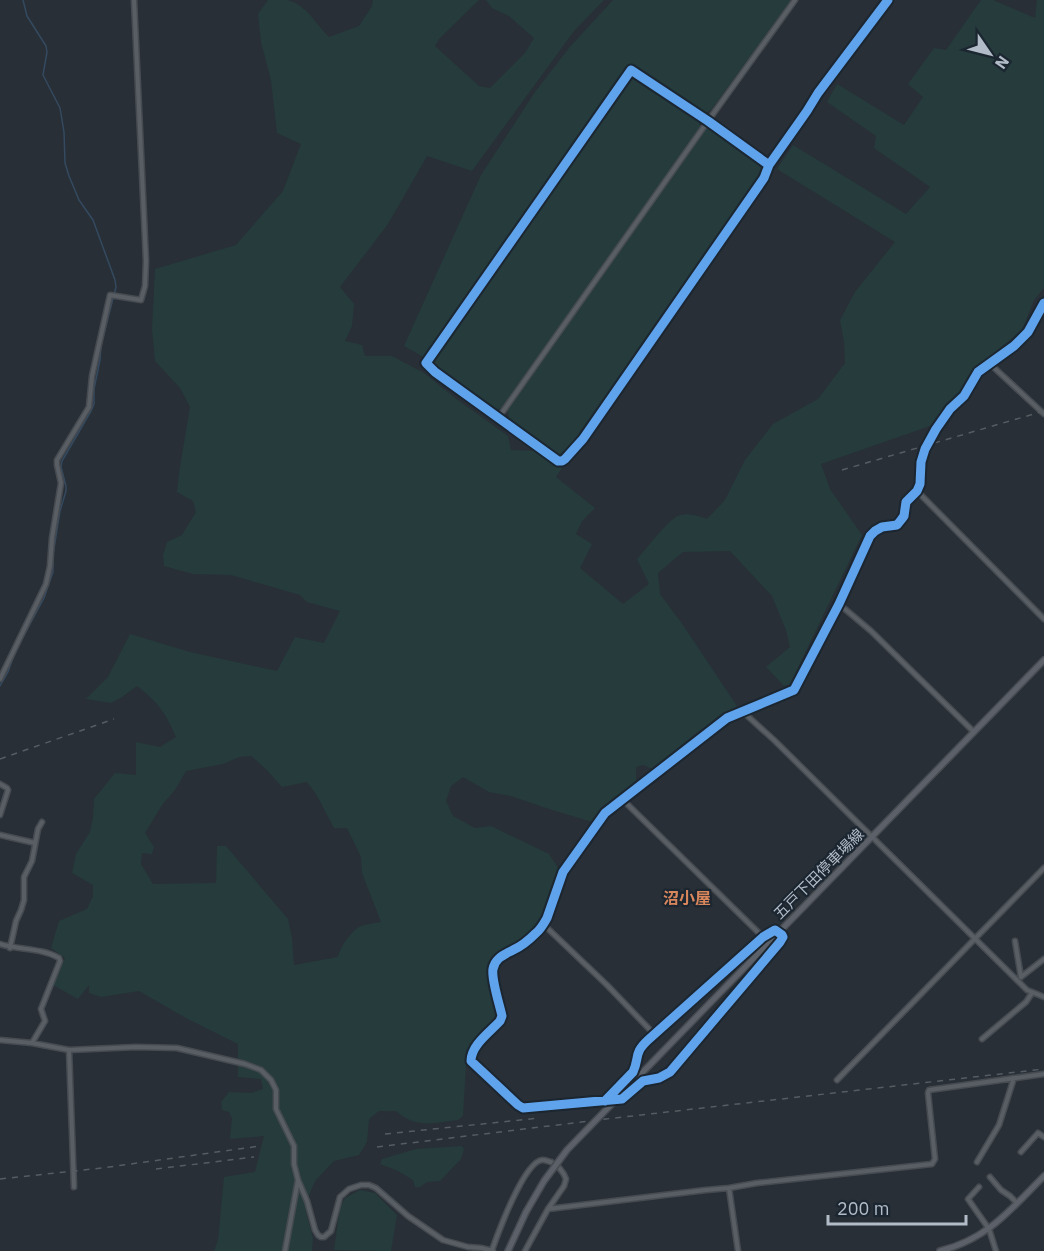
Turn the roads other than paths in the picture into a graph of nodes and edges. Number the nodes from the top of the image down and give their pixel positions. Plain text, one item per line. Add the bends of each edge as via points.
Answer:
1 (134, 0) edge
2 (795, 0) edge
3 (888, 0) edge
4 (708, 121) junction
5 (769, 165) junction
6 (1044, 303) edge
7 (989, 363) junction
8 (1044, 414) edge
9 (499, 417) junction
10 (917, 491) junction
11 (839, 604) junction
12 (1044, 619) edge
13 (1044, 660) edge
14 (0, 679) edge
15 (742, 711) junction
16 (974, 732) junction
17 (0, 784) edge
18 (623, 800) junction
19 (0, 815) edge
20 (42, 822) dead end
21 (0, 835) edge
22 (872, 837) junction
23 (35, 843) junction
24 (1044, 868) edge
25 (543, 924) junction
26 (779, 932) junction
27 (763, 937) junction
28 (975, 939) junction
29 (1015, 941) dead end
30 (0, 944) edge
31 (10, 948) junction
32 (1044, 959) edge
33 (1019, 978) junction
34 (1032, 993) junction
35 (1044, 997) edge
36 (654, 1034) junction
37 (982, 1039) dead end
38 (0, 1040) edge
39 (32, 1043) junction
40 (69, 1050) junction
41 (1044, 1074) edge
42 (1013, 1078) junction
43 (837, 1080) dead end
44 (605, 1101) junction
45 (1044, 1137) edge
46 (1021, 1152) dead end
47 (977, 1162) dead end
48 (1044, 1176) edge
49 (990, 1177) dead end
50 (298, 1179) junction
51 (74, 1187) dead end
52 (979, 1187) dead end
53 (729, 1188) junction
54 (1017, 1203) junction
55 (548, 1209) junction
56 (989, 1229) junction
57 (285, 1251) edge
58 (492, 1251) edge
59 (508, 1251) edge
60 (525, 1251) edge
61 (738, 1251) edge
62 (940, 1251) edge
63 (996, 1251) edge

1 - 14 street via 145,286 141,300 110,295 89,407 57,460 61,483 46,584
2 - 4 street
3 - 5 street
4 - 5 street
4 - 9 street
4 - 9 street via 631,70 426,363
5 - 9 street via 717,246 583,439 565,459 558,461
6 - 7 street via 1022,339
7 - 8 street
7 - 10 street via 936,429 921,462
10 - 11 street via 906,502 904,516 897,525 882,527 870,536
10 - 12 street
11 - 15 street via 794,690
11 - 16 street
13 - 16 main road, 五戸下田停車場線
15 - 18 street via 727,718
15 - 22 street
16 - 22 main road, 五戸下田停車場線
17 - 19 street via 8,790
18 - 25 street via 605,813 563,872
18 - 27 street
20 - 23 street
21 - 23 street
22 - 26 main road, 五戸下田停車場線
22 - 28 street
23 - 31 street
24 - 28 street
25 - 36 street
25 - 44 street via 514,950 498,958 493,969 502,1016 475,1047 471,1061 523,1108
26 - 27 street via 773,930
26 - 44 street via 783,937 780,942 670,1072 643,1080 622,1099
26 - 59 main road, 五戸下田停車場線, bridge via 567,1150 544,1181
27 - 36 street
28 - 33 street
28 - 43 street
29 - 33 street
30 - 31 street
31 - 39 street via 47,952 60,961 41,1009 45,1022
32 - 33 street
33 - 34 street
34 - 35 street
34 - 37 street
36 - 44 street via 639,1049 633,1072
38 - 39 street
39 - 40 street
40 - 50 street via 177,1048 261,1070 276,1090 276,1109 294,1146
40 - 51 street
41 - 42 street
42 - 47 street via 999,1125
42 - 53 street via 929,1090 935,1159 932,1164
45 - 46 street via 1038,1133
48 - 54 main road
49 - 54 street
50 - 57 street
50 - 58 street via 321,1237 330,1231 340,1197 349,1189 369,1185 443,1240
52 - 56 street via 968,1199
53 - 55 street
53 - 61 street
54 - 56 main road
55 - 58 street via 566,1179 560,1168 542,1160 525,1173
55 - 60 street
56 - 62 main road via 961,1245
56 - 63 street

